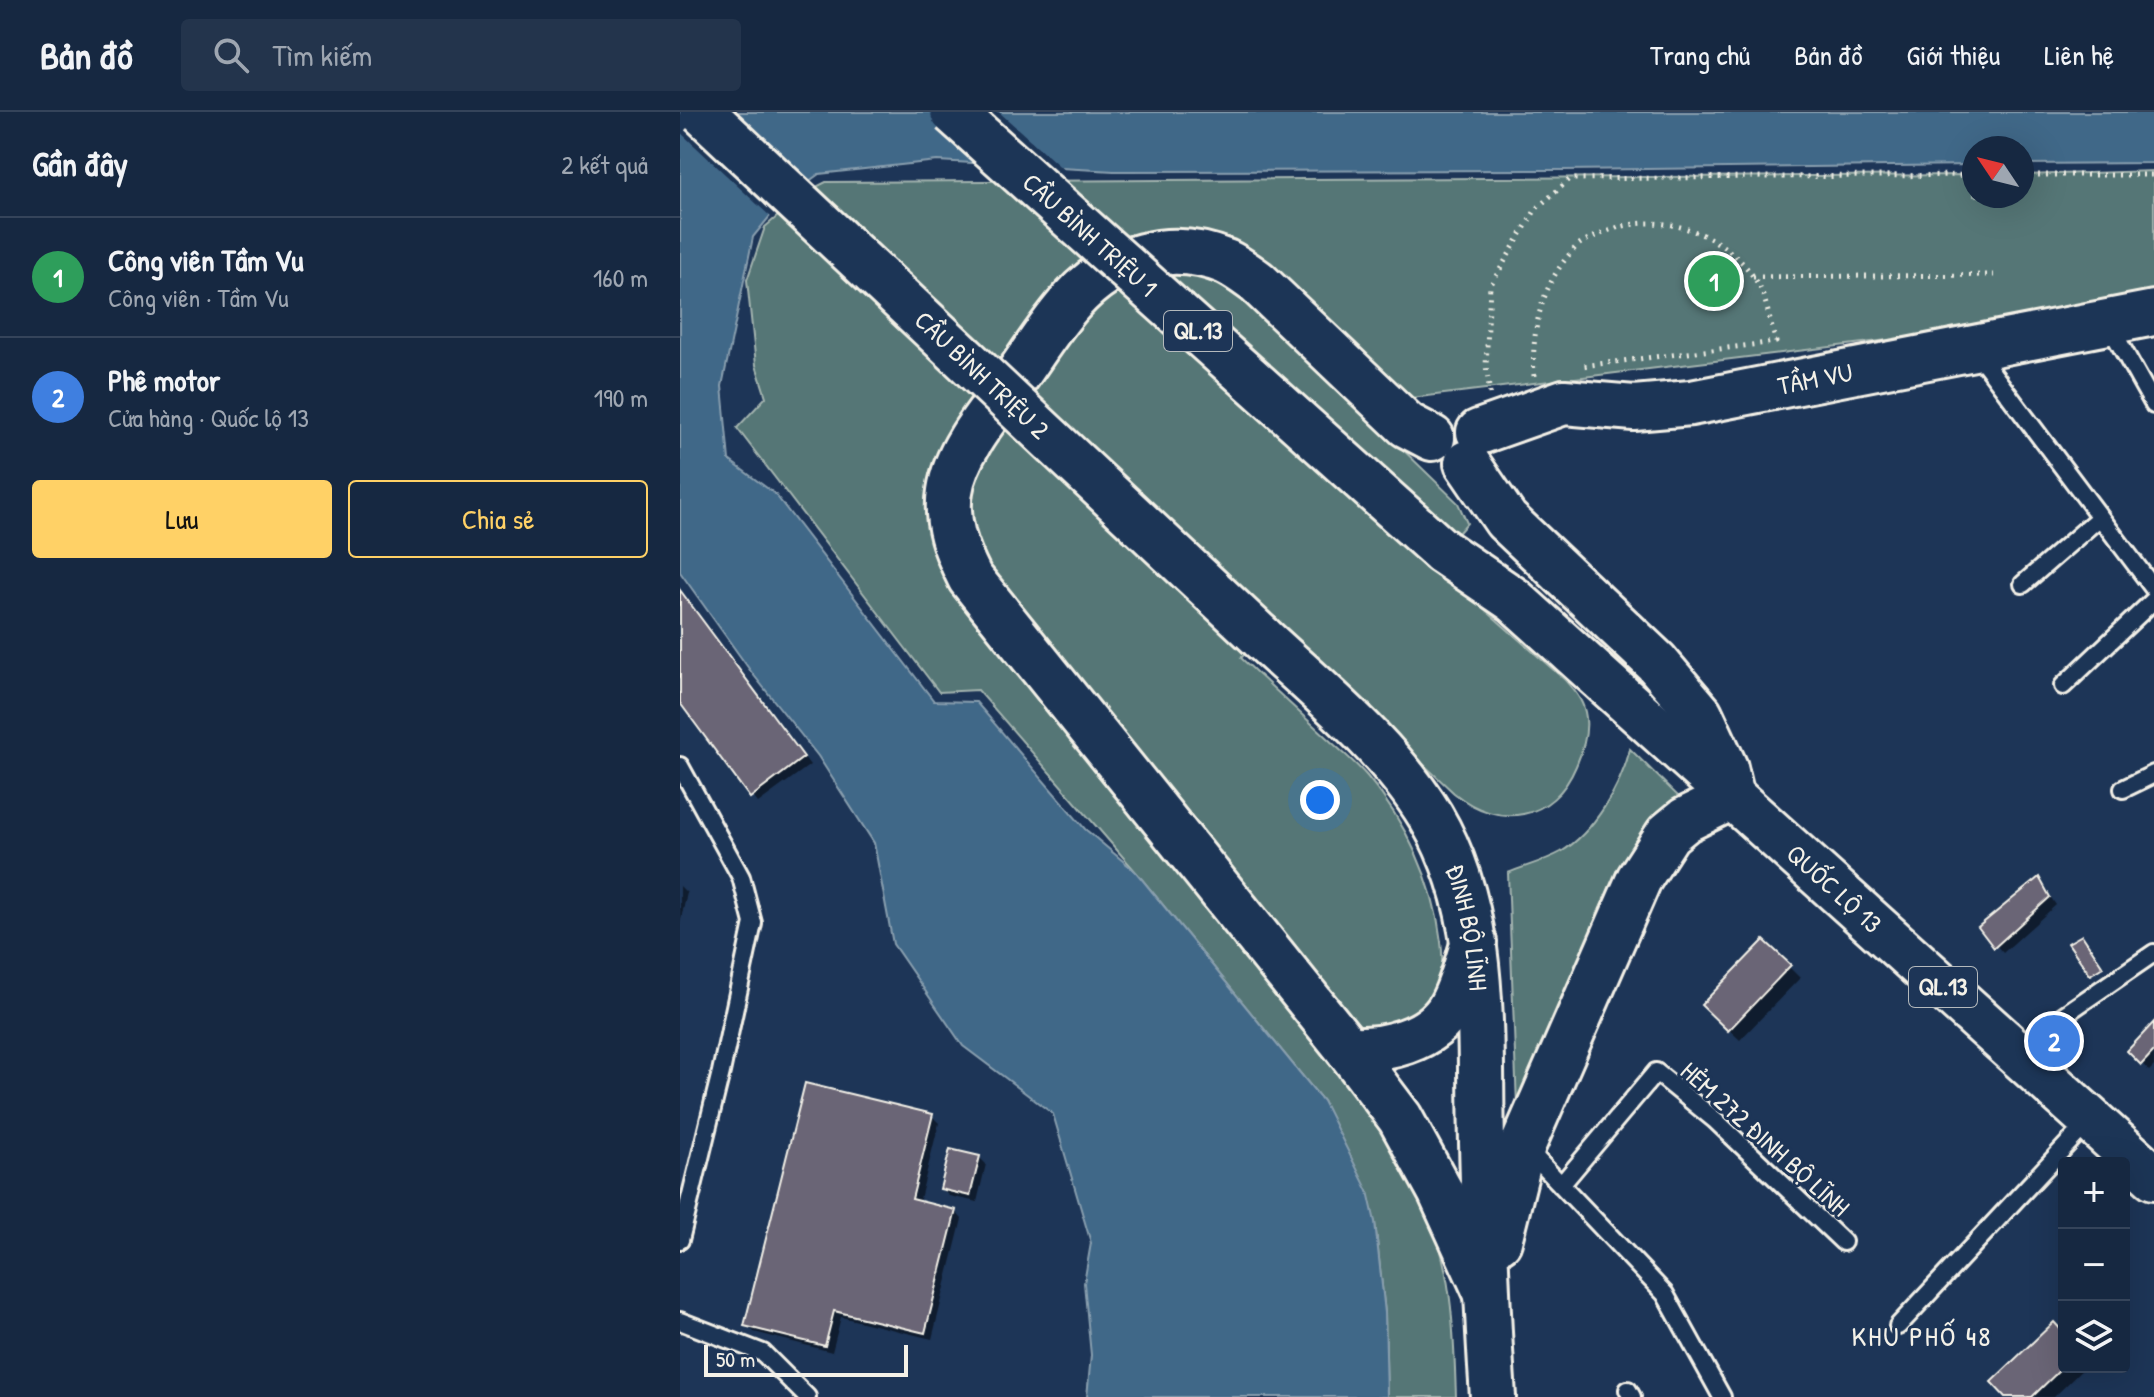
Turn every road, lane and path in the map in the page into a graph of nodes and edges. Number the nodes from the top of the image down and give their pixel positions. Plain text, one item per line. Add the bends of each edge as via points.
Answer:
1 (702, 112) edge
2 (953, 112) edge
3 (988, 112) edge
4 (1962, 175) edge
5 (2034, 175) edge
6 (2154, 175) edge
7 (1994, 275) dead end
8 (1752, 277) junction
9 (2154, 313) edge
10 (2107, 322) junction
11 (1975, 349) junction
12 (1579, 367) dead end
13 (1549, 370) dead end
14 (2154, 405) edge
15 (1480, 441) junction
16 (2100, 517) junction
17 (1450, 542) junction
18 (2023, 584) dead end
19 (2154, 589) edge
20 (2154, 600) edge
21 (1261, 637) joint
22 (2063, 686) dead end
23 (680, 766) edge
24 (2154, 774) edge
25 (2123, 789) dead end
26 (1732, 797) junction
27 (1474, 942) junction
28 (2154, 953) edge
29 (1348, 1049) junction
30 (2013, 1050) junction
31 (2090, 1120) junction
32 (1523, 1145) junction
33 (2154, 1177) edge
34 (1561, 1185) junction
35 (680, 1240) edge
36 (1843, 1242) dead end
37 (1486, 1292) junction
38 (680, 1321) edge
39 (1898, 1326) dead end
40 (807, 1397) edge
41 (1493, 1397) edge
42 (1722, 1397) edge

1 - 21 main road, CẦU BÌNH TRIỆU 2, bridge
2 - 17 main road, CẦU BÌNH TRIỆU 1 / QL.13, bridge
3 - 17 main road, CẦU BÌNH TRIỆU 1 / QL.13
4 - 15 path via 1570,179 1536,209 1490,286
5 - 6 path
7 - 8 path
8 - 12 path via 1776,342
8 - 13 path via 1733,255 1695,229 1653,222 1604,232 1579,244 1552,277 1532,350 1534,372
9 - 10 main road, TẦM VU
10 - 11 main road, TẦM VU
10 - 14 lane
11 - 15 main road, TẦM VU via 1691,403 1634,408 1564,402
11 - 16 lane
15 - 26 main road via 1506,520 1656,662 1700,714
15 - 29 main road via 1456,466 1446,463 1433,448 1432,438 1407,425 1248,276 1229,263 1190,251 1152,252 1121,262 1071,301 978,429 950,489 952,535 970,578
16 - 18 lane
16 - 19 lane
17 - 26 main road, QUỐC LỘ 13 / QL.13
20 - 22 lane
21 - 27 main road, ĐINH BỘ LĨNH via 1363,732 1413,788 1449,853
23 - 35 lane via 741,877 753,923
24 - 25 lane
26 - 30 main road, QUỐC LỘ 13 / QL.13
26 - 32 main road, ĐINH BỘ LĨNH via 1685,820 1651,858
27 - 29 main road via 1450,1009 1431,1027 1392,1046
27 - 37 main road, ĐINH BỘ LĨNH
28 - 30 lane
29 - 37 main road via 1400,1118
30 - 31 main road, QUỐC LỘ 13 / QL.13
31 - 33 main road, QUỐC LỘ 13 / QL.13
31 - 39 lane
32 - 34 lane
32 - 37 main road, ĐINH BỘ LĨNH
34 - 36 lane, HẺM 272 ĐINH BỘ LĨNH via 1656,1072 1715,1120
34 - 42 lane via 1665,1294
37 - 41 main road, ĐINH BỘ LĨNH
38 - 40 lane via 763,1353

